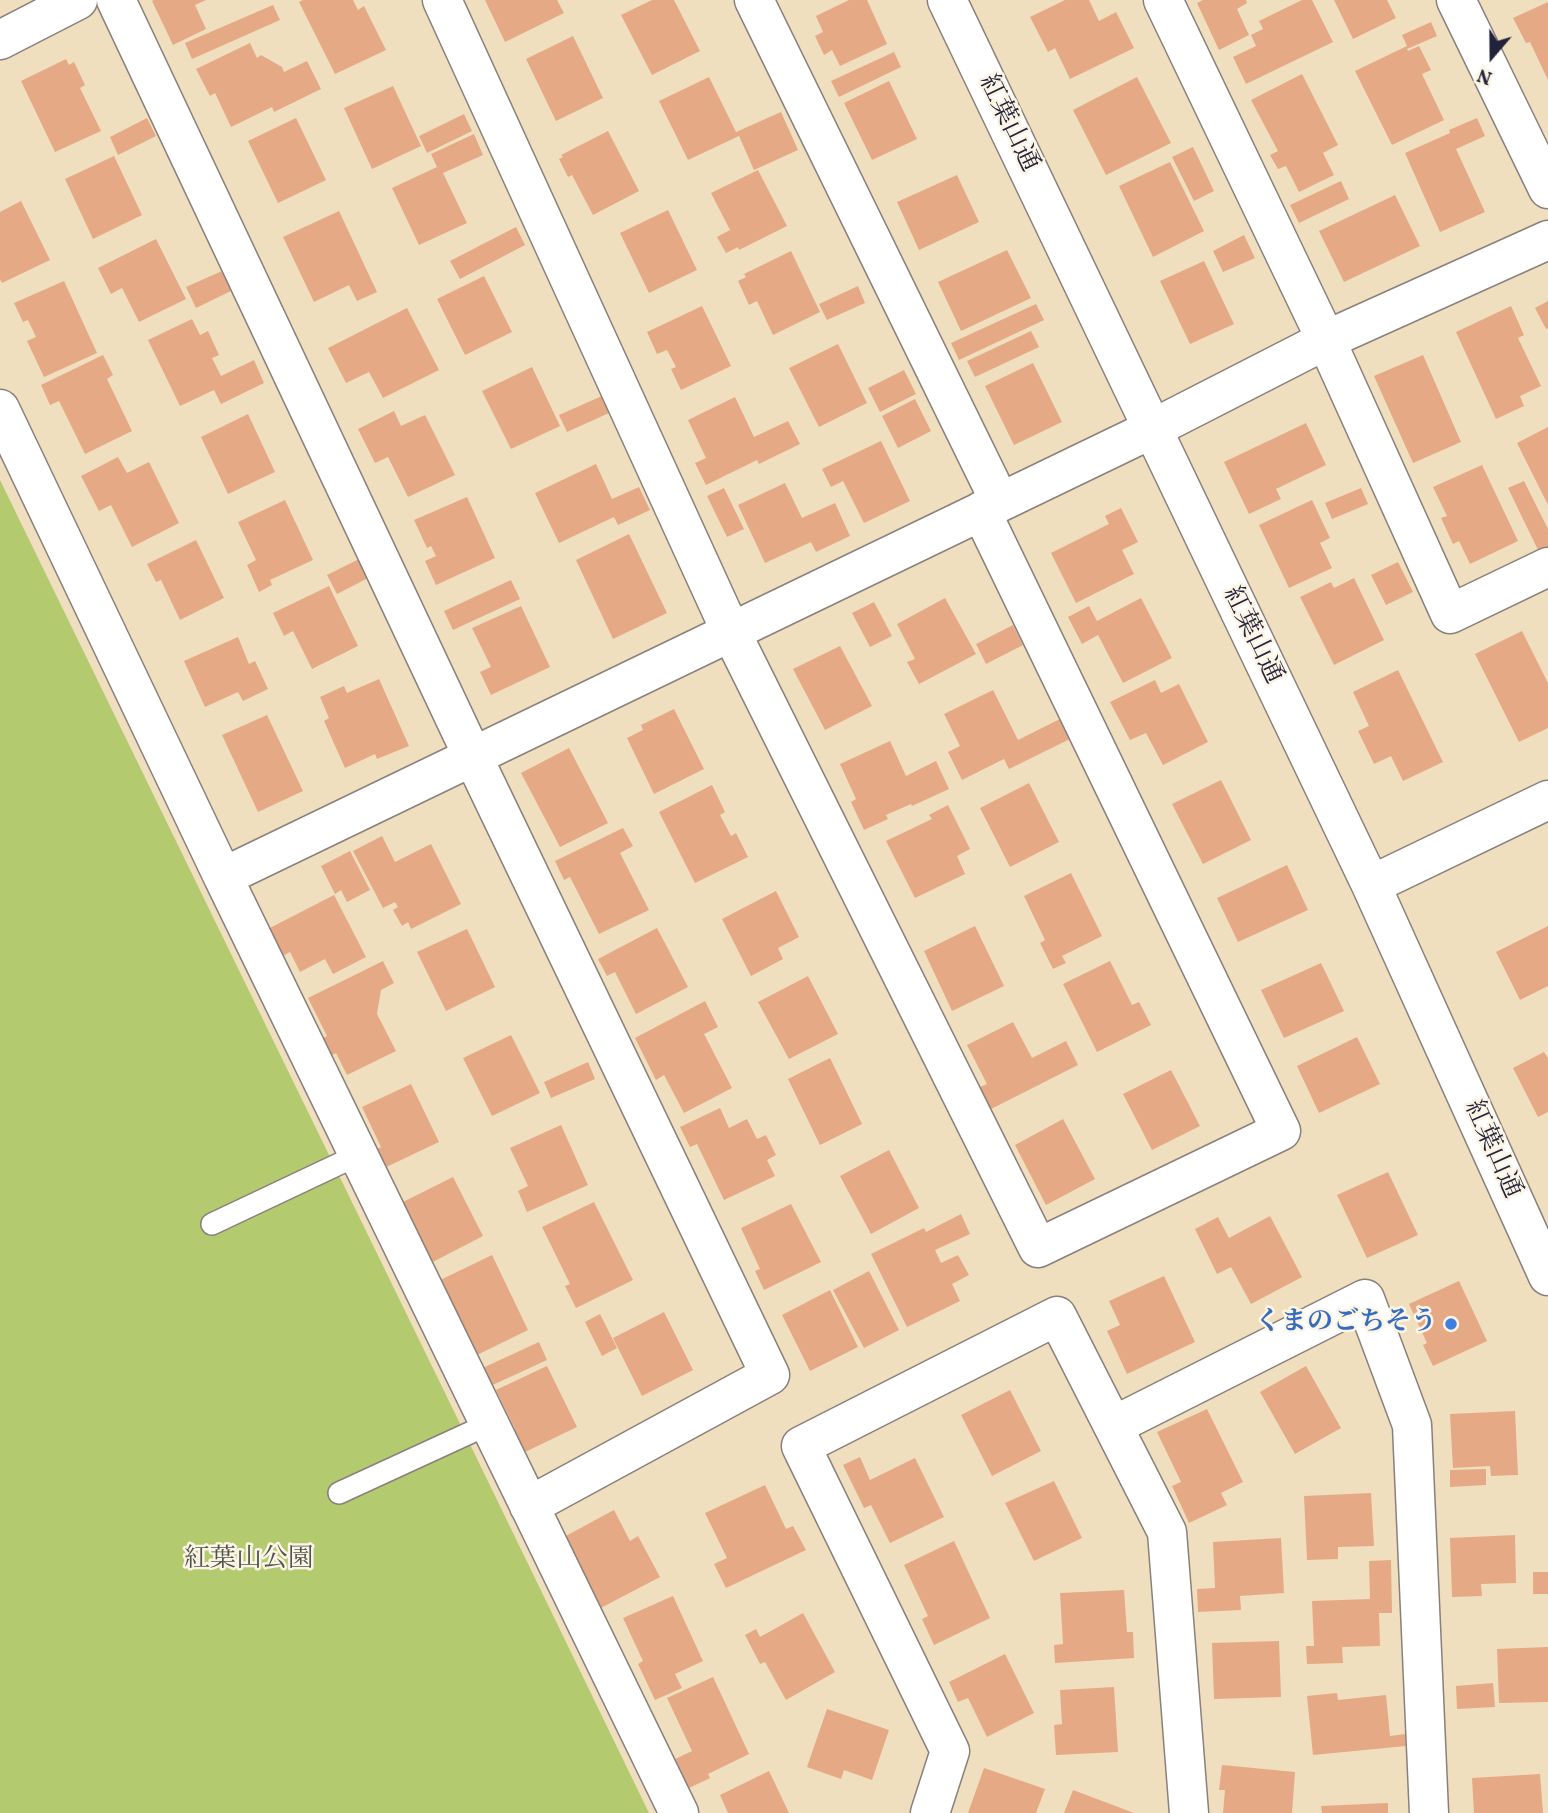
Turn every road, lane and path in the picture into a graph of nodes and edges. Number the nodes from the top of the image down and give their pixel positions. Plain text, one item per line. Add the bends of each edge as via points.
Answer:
1 (78, 0) edge
2 (116, 0) edge
3 (442, 0) edge
4 (754, 0) edge
5 (947, 0) edge
6 (1163, 0) edge
7 (1456, 0) edge
8 (0, 40) edge
9 (1548, 189) edge
10 (1548, 240) edge
11 (1326, 340) junction
12 (0, 409) edge
13 (1152, 429) junction
14 (990, 507) junction
15 (1548, 567) edge
16 (731, 632) junction
17 (473, 757) junction
18 (1548, 800) edge
19 (223, 877) junction
20 (1371, 885) junction
21 (358, 1155) junction
22 (212, 1224) dead end
23 (1548, 1276) edge
24 (489, 1424) junction
25 (1113, 1426) junction
26 (339, 1493) dead end
27 (529, 1506) junction
28 (678, 1813) edge
29 (930, 1813) edge
30 (1189, 1813) edge
31 (1429, 1813) edge

1 - 8 street
2 - 17 street
3 - 16 street
4 - 14 street
5 - 13 street, 紅葉山通
6 - 11 street
7 - 9 street
10 - 11 street
11 - 13 street
11 - 15 street via 1450,614
12 - 19 street
13 - 14 street
13 - 20 street, 紅葉山通
14 - 16 street
14 - 16 street via 1281,1131 1269,1137 1038,1248
16 - 17 street
17 - 19 street
17 - 27 street via 770,1375
18 - 20 street
19 - 21 street
20 - 23 street, 紅葉山通
21 - 22 lane
21 - 24 street
24 - 26 lane
24 - 27 street
25 - 29 street via 1057,1316 801,1446 950,1751
25 - 30 street via 1167,1532
25 - 31 street via 1365,1298 1412,1425
27 - 28 street

